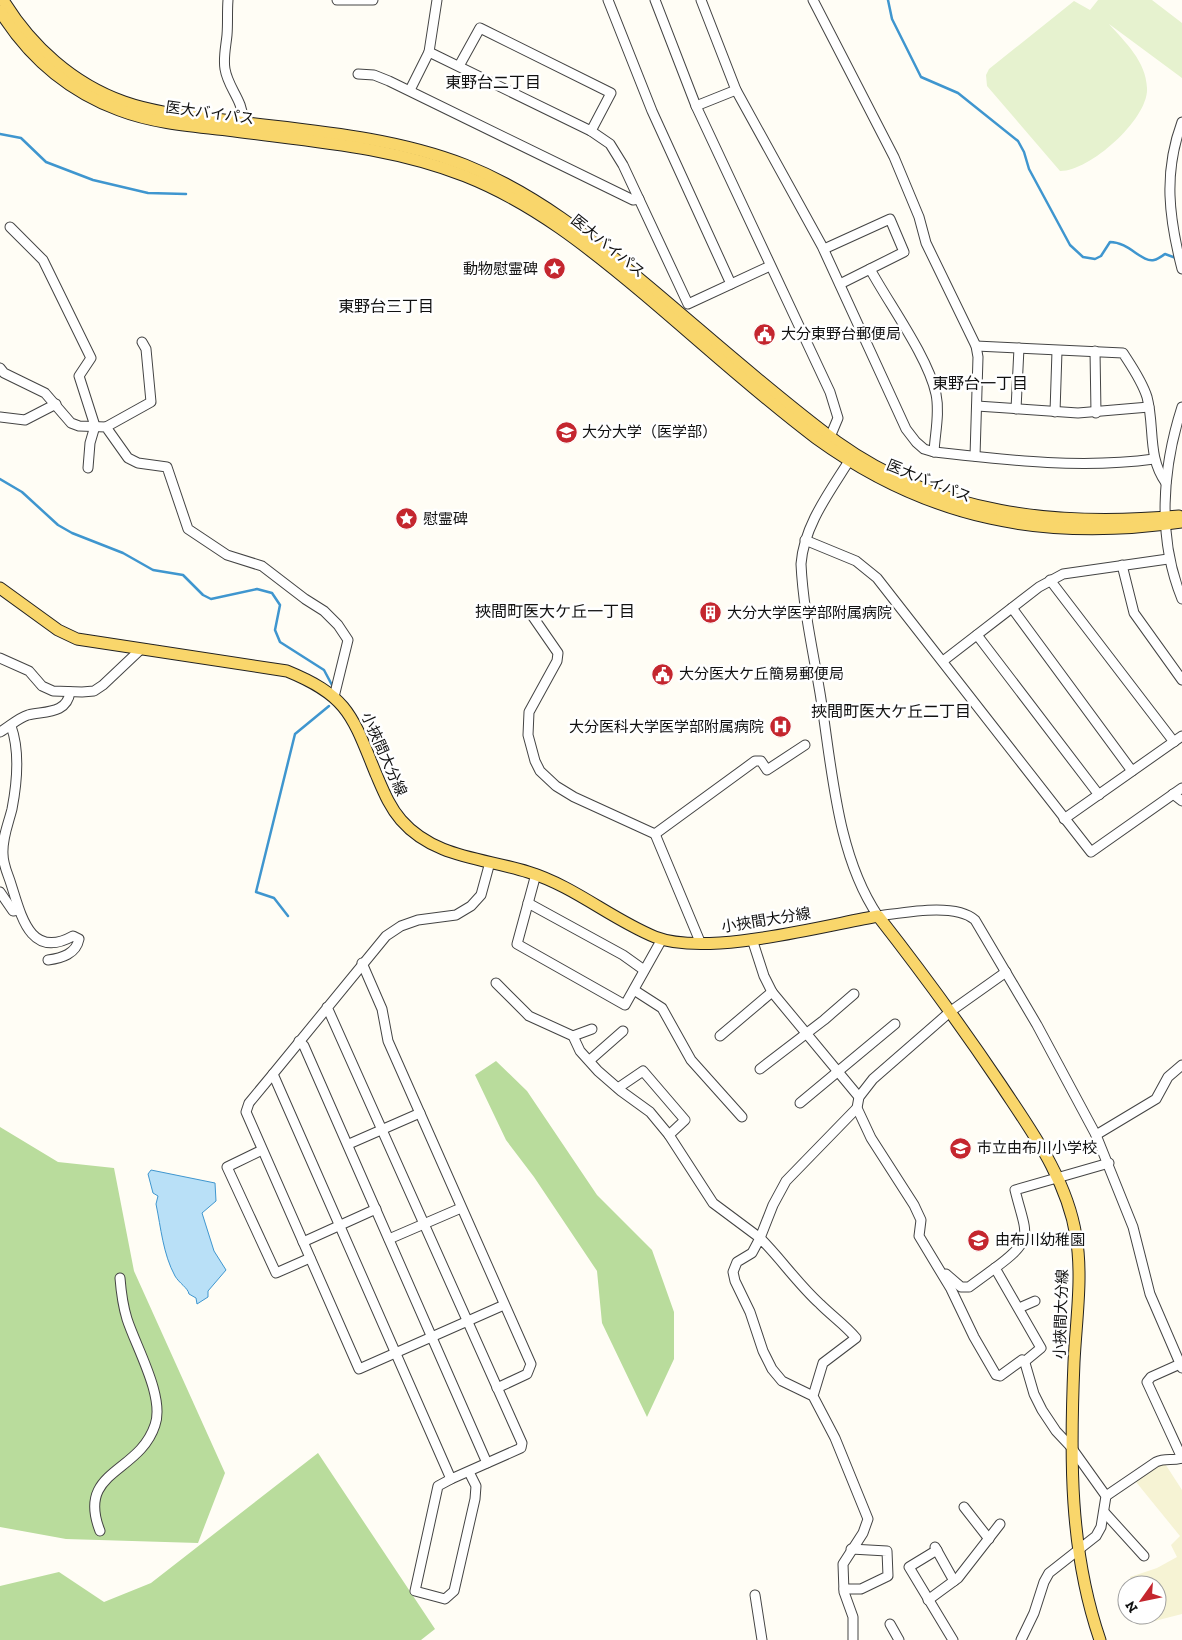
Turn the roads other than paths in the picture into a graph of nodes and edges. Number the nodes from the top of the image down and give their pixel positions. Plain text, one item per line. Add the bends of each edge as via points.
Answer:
1 (3, 0) edge
2 (228, 0) edge
3 (337, 0) edge
4 (373, 0) edge
5 (437, 0) edge
6 (608, 0) edge
7 (655, 0) edge
8 (701, 0) edge
9 (813, 0) edge
10 (0, 11) edge
11 (429, 52) junction
12 (459, 66) junction
13 (358, 74) dead end
14 (410, 90) junction
15 (736, 90) junction
16 (696, 106) junction
17 (243, 120) dead end
18 (1182, 122) edge
19 (591, 131) junction
20 (639, 199) junction
21 (10, 227) dead end
22 (824, 249) junction
23 (770, 266) junction
24 (870, 269) junction
25 (1182, 269) edge
26 (731, 284) junction
27 (840, 284) junction
28 (142, 342) dead end
29 (976, 346) junction
30 (1019, 348) junction
31 (1058, 351) junction
32 (1095, 351) junction
33 (0, 368) edge
34 (56, 404) junction
35 (977, 406) junction
36 (1149, 407) junction
37 (1182, 408) edge
38 (1016, 409) junction
39 (1055, 412) junction
40 (1096, 413) junction
41 (0, 417) edge
42 (95, 426) junction
43 (106, 427) junction
44 (830, 437) junction
45 (934, 452) junction
46 (975, 456) junction
47 (851, 457) junction
48 (1154, 460) junction
49 (88, 468) dead end
50 (1166, 483) junction
51 (1182, 516) edge
52 (1166, 521) junction
53 (1182, 522) edge
54 (805, 540) junction
55 (1168, 559) junction
56 (1122, 564) junction
57 (1050, 580) junction
58 (0, 588) edge
59 (1182, 599) edge
60 (1012, 608) junction
61 (531, 614) dead end
62 (977, 635) junction
63 (140, 650) junction
64 (0, 658) edge
65 (943, 661) junction
66 (1182, 680) edge
67 (70, 692) junction
68 (334, 697) junction
69 (11, 726) junction
70 (0, 732) edge
71 (1178, 739) edge
72 (805, 745) dead end
73 (1132, 770) junction
74 (1182, 788) edge
75 (1173, 794) junction
76 (1099, 795) junction
77 (1182, 801) edge
78 (1064, 820) junction
79 (3, 828) edge
80 (655, 834) junction
81 (490, 862) junction
82 (536, 874) junction
83 (0, 892) edge
84 (528, 903) junction
85 (18, 910) junction
86 (878, 916) junction
87 (752, 938) junction
88 (662, 939) junction
89 (701, 944) junction
90 (48, 960) dead end
91 (362, 963) junction
92 (644, 970) junction
93 (1006, 972) junction
94 (496, 983) dead end
95 (634, 990) junction
96 (772, 992) junction
97 (854, 994) dead end
98 (327, 1007) junction
99 (951, 1011) junction
100 (895, 1024) dead end
101 (592, 1029) dead end
102 (623, 1031) dead end
103 (806, 1032) junction
104 (573, 1036) junction
105 (720, 1036) dead end
106 (299, 1040) junction
107 (590, 1060) junction
108 (1182, 1065) edge
109 (760, 1069) dead end
110 (837, 1071) junction
111 (273, 1074) junction
112 (618, 1088) junction
113 (859, 1097) junction
114 (800, 1103) dead end
115 (857, 1108) junction
116 (420, 1112) junction
117 (742, 1117) dead end
118 (381, 1129) junction
119 (669, 1135) junction
120 (1096, 1135) junction
121 (349, 1144) junction
122 (262, 1150) junction
123 (1109, 1163) junction
124 (1059, 1179) junction
125 (461, 1208) junction
126 (376, 1209) junction
127 (424, 1224) junction
128 (340, 1226) junction
129 (760, 1238) junction
130 (389, 1239) junction
131 (303, 1242) junction
132 (310, 1258) junction
133 (939, 1267) junction
134 (995, 1268) junction
135 (120, 1278) dead end
136 (1035, 1301) dead end
137 (504, 1305) junction
138 (1019, 1308) junction
139 (467, 1322) junction
140 (433, 1337) junction
141 (395, 1353) junction
142 (1024, 1362) junction
143 (1181, 1366) edge
144 (497, 1388) junction
145 (814, 1396) junction
146 (1071, 1447) junction
147 (1182, 1458) edge
148 (487, 1463) junction
149 (469, 1472) junction
150 (451, 1479) junction
151 (1106, 1496) junction
152 (964, 1507) dead end
153 (1105, 1513) junction
154 (1000, 1524) dead end
155 (100, 1531) dead end
156 (989, 1540) junction
157 (851, 1549) junction
158 (1079, 1549) junction
159 (1144, 1556) dead end
160 (954, 1581) junction
161 (844, 1589) junction
162 (755, 1595) dead end
163 (928, 1600) junction
164 (890, 1624) dead end
165 (762, 1640) edge
166 (853, 1640) edge
167 (899, 1640) edge
168 (952, 1640) edge
169 (1021, 1640) edge
170 (1100, 1640) edge

1 - 44 main road, 医大バイパス via 21,27 50,58 87,84 124,102 168,113 384,140 447,158 516,189 580,230
2 - 17 street via 225,72 241,104
3 - 4 street
5 - 11 street
6 - 26 street via 652,111
7 - 16 street
8 - 15 street
9 - 29 street via 894,157 919,217 926,243
10 - 47 main road, 医大バイパス via 44,66 74,88 119,110 163,122 395,154 440,166 501,192 576,239 793,420
11 - 12 street
11 - 14 street
12 - 19 street
12 - 19 street via 480,28 610,93
13 - 14 street via 374,75
14 - 20 street via 633,200
15 - 16 street
15 - 22 street
16 - 23 street
18 - 25 street via 1173,150 1168,187 1169,213
19 - 20 street via 616,152
20 - 26 street via 688,304
21 - 42 street via 43,260 88,350 90,362 79,376
22 - 24 street via 890,219 904,252
22 - 27 street
23 - 26 street
23 - 44 street via 836,409 837,422
24 - 27 street
24 - 45 street via 932,380 938,408
27 - 45 street via 906,429 924,449
28 - 43 street via 146,349 151,402
29 - 30 street
29 - 35 street
30 - 31 street
30 - 38 street
31 - 32 street
31 - 39 street
32 - 36 street via 1123,353 1143,384
32 - 40 street
33 - 34 street via 18,381 45,393
34 - 41 street via 25,420
34 - 42 street via 71,423
35 - 38 street
35 - 46 street
36 - 40 street
36 - 48 street
37 - 50 street via 1169,451
38 - 39 street
39 - 40 street
42 - 43 street
42 - 49 street
43 - 68 street via 128,458 138,463 167,467 188,529 228,555 262,566 338,625 348,640
44 - 47 main road, 医大バイパス
45 - 46 street
46 - 48 street via 1095,464
47 - 52 main road, 医大バイパス via 886,481 929,500 995,520 1073,530 1126,530
47 - 54 street via 819,509
48 - 50 street
50 - 52 street
51 - 52 main road, 医大バイパス
52 - 53 main road, 医大バイパス
52 - 55 street
54 - 65 street via 856,561 871,573
54 - 86 street via 802,577 844,836 855,875
55 - 56 street
55 - 59 street
56 - 57 street via 1063,574
56 - 66 street via 1134,613
57 - 60 street
57 - 71 street
58 - 63 main road, 小挾間大分線 via 58,630 77,639
60 - 62 street
60 - 73 street
61 - 80 street via 558,653 529,712 528,735 537,766 556,786
62 - 65 street
62 - 76 street
63 - 67 street via 116,675 94,690
63 - 68 main road, 小挾間大分線 via 286,671 316,683
64 - 67 street via 29,671 42,686 53,691
65 - 78 street
67 - 69 street via 64,706 27,716
68 - 81 main road, 小挾間大分線 via 357,727 388,800 409,829 443,849
69 - 70 street
69 - 79 street via 17,782
71 - 73 street
72 - 80 street via 767,770 761,761 755,761
73 - 76 street
74 - 75 street
75 - 77 street
75 - 78 street via 1091,852
76 - 78 street
79 - 85 street via 3,855
80 - 89 street
81 - 82 main road, 小挾間大分線
81 - 91 street via 481,895 471,906 456,915 418,920 401,926 386,936
82 - 84 street
82 - 88 main road, 小挾間大分線 via 567,887 642,931
83 - 85 street via 7,906 13,911
84 - 92 street
84 - 95 street via 517,944 625,1005
85 - 90 street via 26,926 44,942 52,944 73,936 79,939 72,952
86 - 87 main road, 小挾間大分線
86 - 93 street via 936,910 970,915
86 - 99 main road, 小挾間大分線
87 - 89 main road, 小挾間大分線
87 - 96 street
88 - 89 main road, 小挾間大分線
88 - 92 street
91 - 98 street
91 - 116 street via 382,1008 388,1041
92 - 95 street
93 - 99 street
93 - 120 street
94 - 104 street via 529,1016
95 - 117 street via 662,1008 692,1060
96 - 103 street
96 - 105 street
97 - 103 street
98 - 106 street
98 - 118 street
99 - 113 street via 873,1080
99 - 124 main road, 小挾間大分線
100 - 110 street
101 - 104 street
102 - 107 street
103 - 109 street
103 - 110 street
104 - 107 street via 580,1051
106 - 111 street
106 - 121 street
107 - 112 street
108 - 120 street via 1168,1077 1156,1099
110 - 113 street
110 - 114 street
111 - 122 street via 249,1103 246,1112
111 - 128 street
112 - 119 street via 650,1112
112 - 119 street via 644,1071 685,1120
113 - 115 street
115 - 129 street via 786,1181
115 - 133 street via 871,1138 914,1205 921,1220 919,1236
116 - 118 street
116 - 125 street
118 - 121 street
118 - 127 street
119 - 129 street via 712,1203
120 - 123 street
121 - 126 street
122 - 131 street
122 - 132 street via 228,1167 276,1273
123 - 124 street
123 - 143 street via 1133,1227 1150,1294
124 - 134 street via 1014,1190 1025,1234 1017,1252
124 - 146 main road, 小挾間大分線 via 1072,1213 1078,1250
125 - 127 street
125 - 137 street
126 - 128 street
126 - 130 street
127 - 130 street
127 - 139 street
128 - 131 street
128 - 141 street
129 - 145 street via 752,1253 737,1262 733,1272 735,1281 772,1369 782,1381
129 - 145 street via 819,1304 856,1338 824,1363
130 - 140 street
131 - 132 street
132 - 141 street via 359,1369
133 - 134 street via 961,1287 969,1286
133 - 142 street via 996,1375 1000,1376 1016,1363
134 - 138 street
135 - 155 street via 127,1319 154,1394 156,1423 150,1440 103,1482 95,1494 93,1503
136 - 138 street
137 - 139 street
137 - 144 street via 531,1364 527,1374
138 - 142 street via 1040,1348
139 - 140 street
139 - 144 street
140 - 141 street
140 - 148 street
141 - 150 street
142 - 146 street via 1042,1410
143 - 147 street via 1151,1377 1147,1382
144 - 148 street via 522,1443 521,1448
145 - 157 street via 868,1519
146 - 151 street
146 - 158 main road, 小挾間大分線
147 - 151 street via 1156,1462
148 - 149 street
149 - 150 street
149 - 150 street via 476,1486 475,1498 454,1591 445,1598 415,1591 438,1486
151 - 153 street
152 - 156 street
153 - 158 street via 1096,1536
153 - 159 street
154 - 156 street
156 - 160 street
157 - 161 street via 843,1564
157 - 161 street via 887,1551 888,1576 861,1589
158 - 169 street via 1049,1573
158 - 170 main road, 小挾間大分線
160 - 163 street
160 - 163 street via 936,1549 908,1567
161 - 166 street via 853,1617
162 - 165 street
163 - 168 street
164 - 167 street

